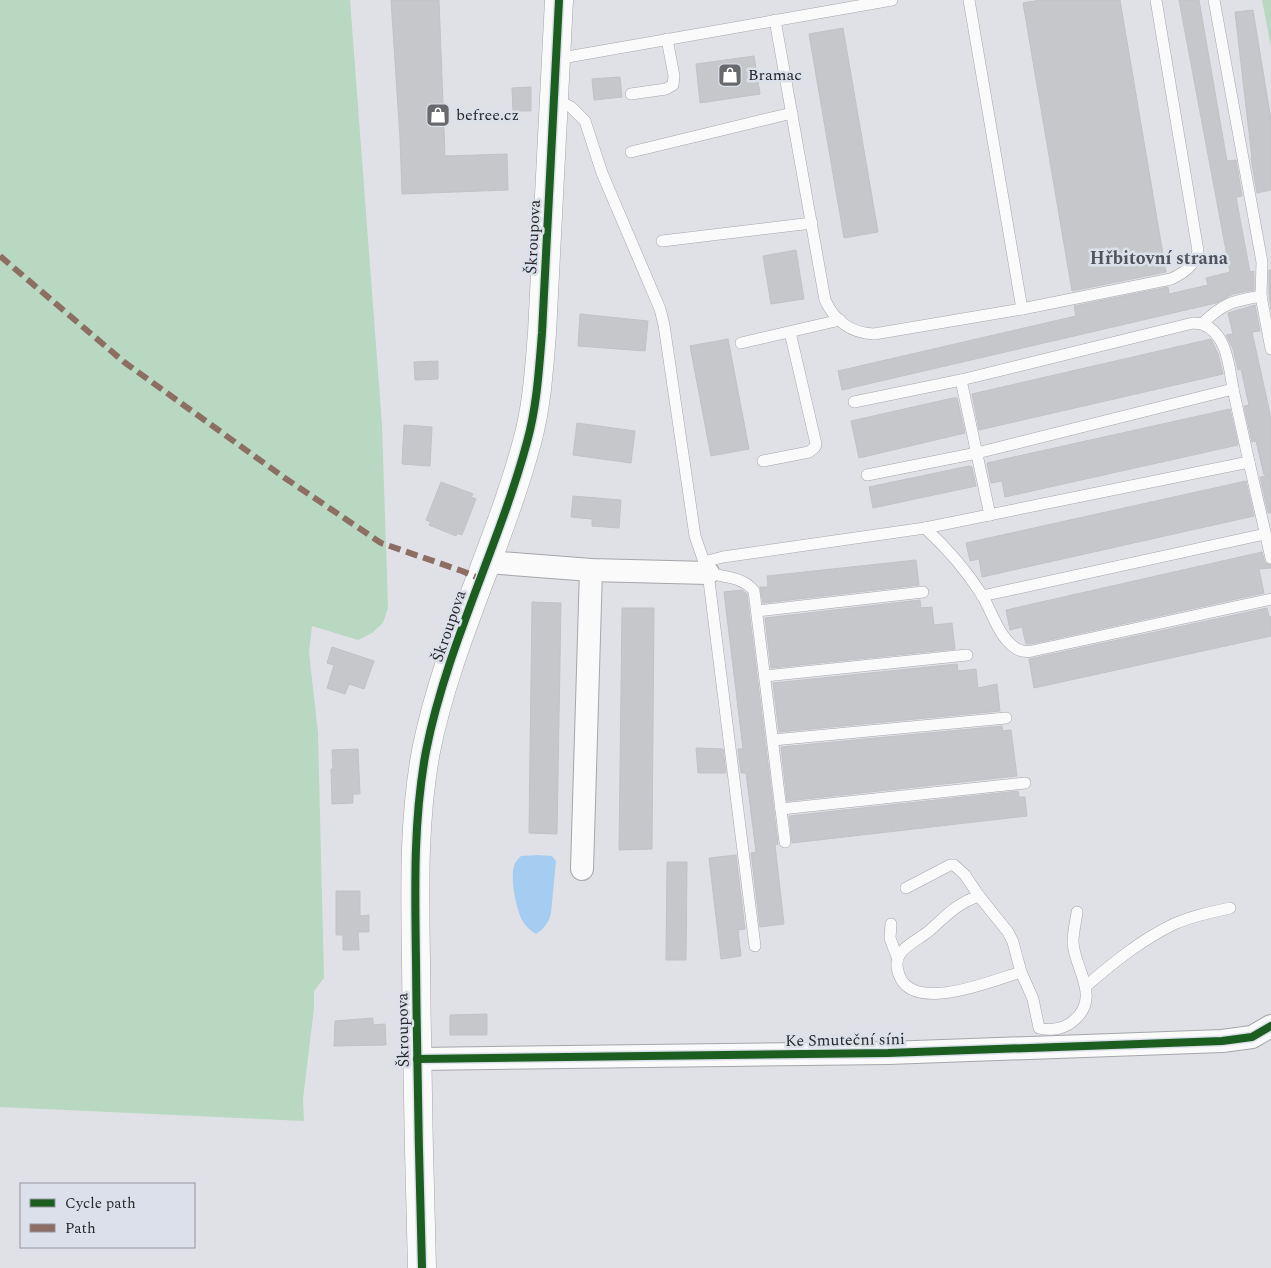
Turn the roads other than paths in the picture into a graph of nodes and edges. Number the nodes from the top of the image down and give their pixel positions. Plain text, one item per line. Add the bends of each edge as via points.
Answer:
1 (559, 0) edge
2 (892, 0) edge
3 (969, 0) edge
4 (1156, 0) edge
5 (1214, 0) edge
6 (775, 20) junction
7 (667, 39) junction
8 (556, 58) junction
9 (631, 94) dead end
10 (554, 97) junction
11 (792, 113) junction
12 (631, 152) dead end
13 (812, 223) junction
14 (662, 241) dead end
15 (1261, 296) junction
16 (1022, 310) junction
17 (840, 320) junction
18 (1202, 324) junction
19 (790, 332) junction
20 (741, 343) dead end
21 (1271, 349) edge
22 (961, 380) junction
23 (1233, 389) junction
24 (854, 402) dead end
25 (977, 453) junction
26 (763, 461) dead end
27 (1249, 462) junction
28 (867, 475) dead end
29 (990, 515) junction
30 (925, 528) junction
31 (1266, 534) junction
32 (1271, 558) edge
33 (487, 562) junction
34 (706, 568) junction
35 (591, 570) junction
36 (922, 592) dead end
37 (982, 596) junction
38 (1271, 599) edge
39 (757, 611) junction
40 (967, 655) dead end
41 (765, 676) junction
42 (1006, 718) dead end
43 (773, 740) junction
44 (1025, 783) dead end
45 (781, 809) junction
46 (785, 842) dead end
47 (582, 869) dead end
48 (906, 888) dead end
49 (979, 896) junction
50 (1230, 908) dead end
51 (1077, 912) dead end
52 (891, 924) dead end
53 (755, 946) dead end
54 (898, 957) junction
55 (1021, 972) junction
56 (1086, 986) junction
57 (1271, 1026) edge
58 (1039, 1028) junction
59 (1021, 1048) junction
60 (417, 1059) junction
61 (422, 1268) edge

1 - 8 street, Škroupova
2 - 6 lane
3 - 16 lane
4 - 16 lane via 1198,251 1196,259 1182,274 1171,279
5 - 15 lane via 1262,262
6 - 7 lane
6 - 11 lane
7 - 8 lane
7 - 9 lane via 673,85
8 - 10 street, Škroupova
10 - 33 street, Škroupova via 537,394 528,439
10 - 34 lane via 585,121 602,173 660,309 695,536
11 - 12 lane
11 - 13 lane
13 - 14 lane
13 - 17 lane via 822,289 829,308
15 - 18 lane via 1223,306
15 - 21 lane
16 - 17 lane via 874,334 858,332
17 - 19 lane
18 - 22 lane via 1193,323
18 - 23 lane via 1209,326 1223,344
19 - 20 lane
19 - 26 lane via 816,444 809,452
22 - 24 lane
22 - 25 lane
23 - 25 lane
23 - 27 lane
25 - 28 lane
25 - 29 lane
27 - 29 lane
27 - 31 lane
29 - 30 lane
30 - 34 lane via 723,557
30 - 37 lane via 952,554
31 - 32 lane
31 - 37 lane
33 - 35 street
33 - 60 street, Škroupova via 434,716 420,787 415,852
34 - 35 street
34 - 39 lane via 750,586
34 - 53 lane
35 - 47 street
36 - 39 lane
37 - 38 lane via 1009,642 1024,652
39 - 41 lane
40 - 41 lane
41 - 43 lane
42 - 43 lane
43 - 45 lane
44 - 45 lane
45 - 46 lane
48 - 49 lane via 954,866 965,875
49 - 54 lane via 958,905
49 - 55 lane via 1008,932
50 - 56 lane via 1175,924 1154,935 1129,950
51 - 56 lane via 1073,942
52 - 54 lane via 890,938
54 - 55 lane via 896,964 900,978 910,989 921,992 958,991
55 - 58 lane via 1033,999
56 - 58 lane via 1086,1000 1073,1021 1056,1029
57 - 59 street, Ke Smuteční síni via 1252,1037 1222,1041
58 - 59 lane
59 - 60 street, Ke Smuteční síni via 888,1053
60 - 61 street, Škroupova

